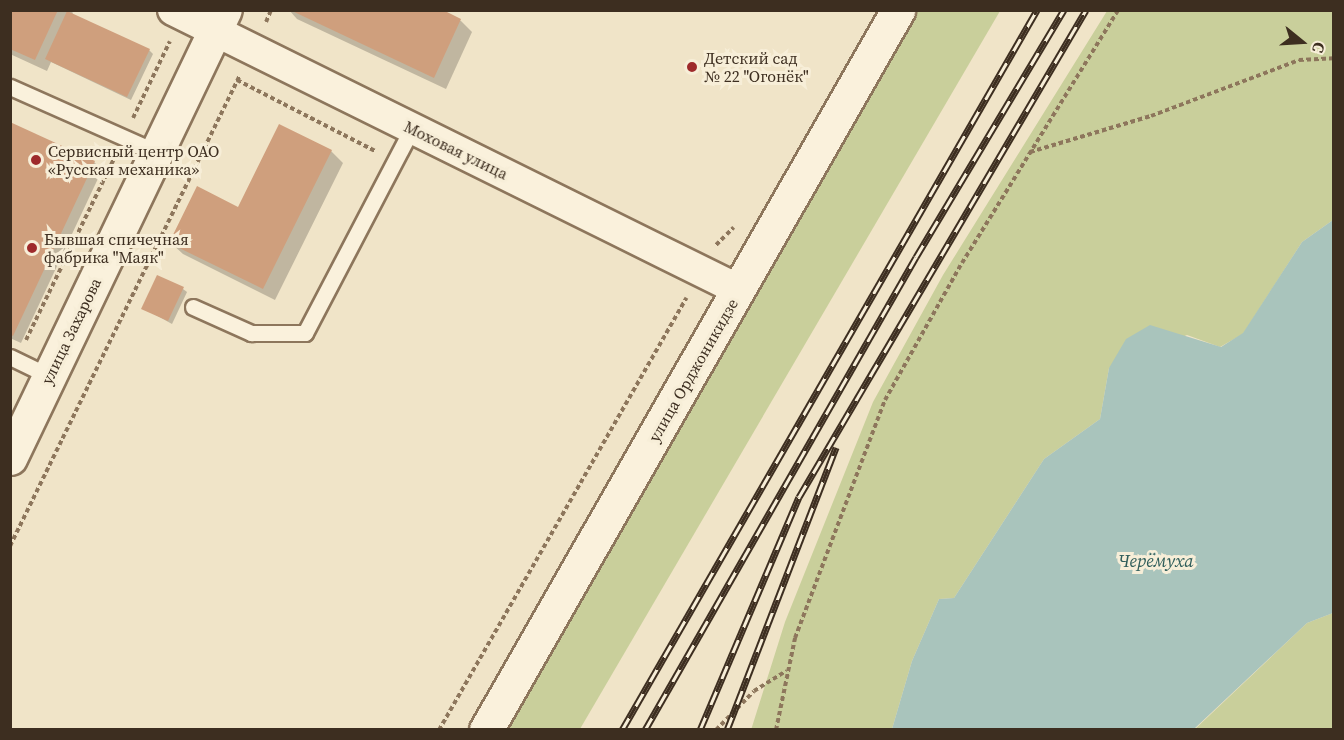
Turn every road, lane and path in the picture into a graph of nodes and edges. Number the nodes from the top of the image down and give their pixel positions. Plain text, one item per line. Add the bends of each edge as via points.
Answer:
1 (271, 10) edge
2 (898, 10) edge
3 (1118, 10) edge
4 (178, 13) edge
5 (220, 21) edge
6 (253, 50) junction
7 (1334, 58) edge
8 (237, 80) junction
9 (10, 87) edge
10 (412, 128) junction
11 (124, 137) junction
12 (156, 152) junction
13 (1030, 152) junction
14 (394, 161) junction
15 (736, 225) dead end
16 (716, 245) junction
17 (704, 259) junction
18 (740, 290) junction
19 (193, 307) dead end
20 (14, 358) edge
21 (49, 376) junction
22 (10, 458) edge
23 (10, 546) edge
24 (786, 670) junction
25 (439, 729) edge
26 (486, 729) edge
27 (716, 729) edge
28 (776, 729) edge

1 - 6 path
2 - 18 street, улица Орджоникидзе
3 - 13 path
4 - 5 street, Моховая улица
4 - 11 path
5 - 6 street, Моховая улица
5 - 12 street, улица Захарова
6 - 8 path
6 - 10 street, Моховая улица
7 - 13 path via 1299,60 1151,116
8 - 14 path
8 - 23 path
9 - 11 lane
10 - 14 lane
10 - 17 street, Моховая улица
11 - 12 lane
11 - 20 path
12 - 21 street, улица Захарова
13 - 24 path via 885,400
14 - 19 lane via 305,333 251,333
15 - 16 path
16 - 17 path
16 - 17 path
17 - 18 street, Моховая улица
17 - 25 path
18 - 26 street, улица Орджоникидзе
20 - 21 lane
21 - 22 street, улица Захарова
24 - 27 path via 754,691
24 - 28 path

